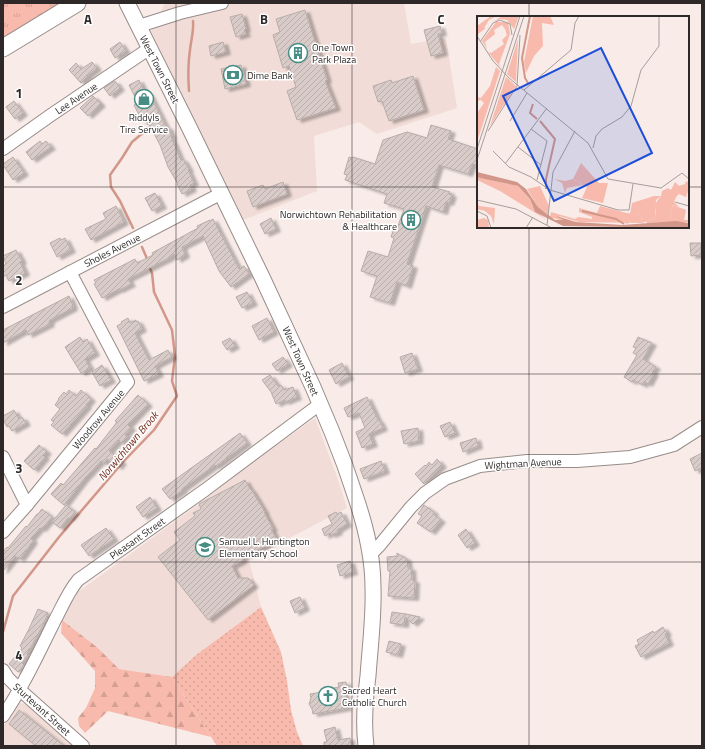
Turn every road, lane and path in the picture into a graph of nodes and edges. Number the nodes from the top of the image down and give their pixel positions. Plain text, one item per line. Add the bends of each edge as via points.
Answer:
1 (77, 3) edge
2 (127, 3) edge
3 (222, 3) edge
4 (139, 26) junction
5 (3, 48) edge
6 (150, 48) junction
7 (3, 148) edge
8 (222, 193) junction
9 (70, 272) junction
10 (3, 307) edge
11 (320, 404) junction
12 (702, 426) edge
13 (3, 457) edge
14 (27, 505) junction
15 (3, 532) edge
16 (371, 554) junction
17 (3, 670) edge
18 (20, 690) junction
19 (3, 716) edge
20 (83, 746) edge
21 (366, 746) edge

1 - 5 highway
2 - 4 main road, West Town Street
3 - 4 street
4 - 6 main road, West Town Street
6 - 7 street, Lee Avenue
6 - 8 main road, West Town Street
8 - 9 street, Sholes Avenue
8 - 11 main road, West Town Street
9 - 10 street, Sholes Avenue
9 - 14 street, Woodrow Avenue via 128,382
11 - 16 main road, West Town Street via 349,477
11 - 18 street, Pleasant Street via 78,580
12 - 16 street, Wightman Avenue via 674,445 630,457 527,461 480,466 445,479 411,507
13 - 14 street
14 - 15 street, Woodrow Avenue
16 - 21 main road, West Town Street via 374,589 364,708
17 - 18 street, Sturtevant Street
18 - 19 street, Pleasant Street
18 - 20 street, Sturtevant Street

